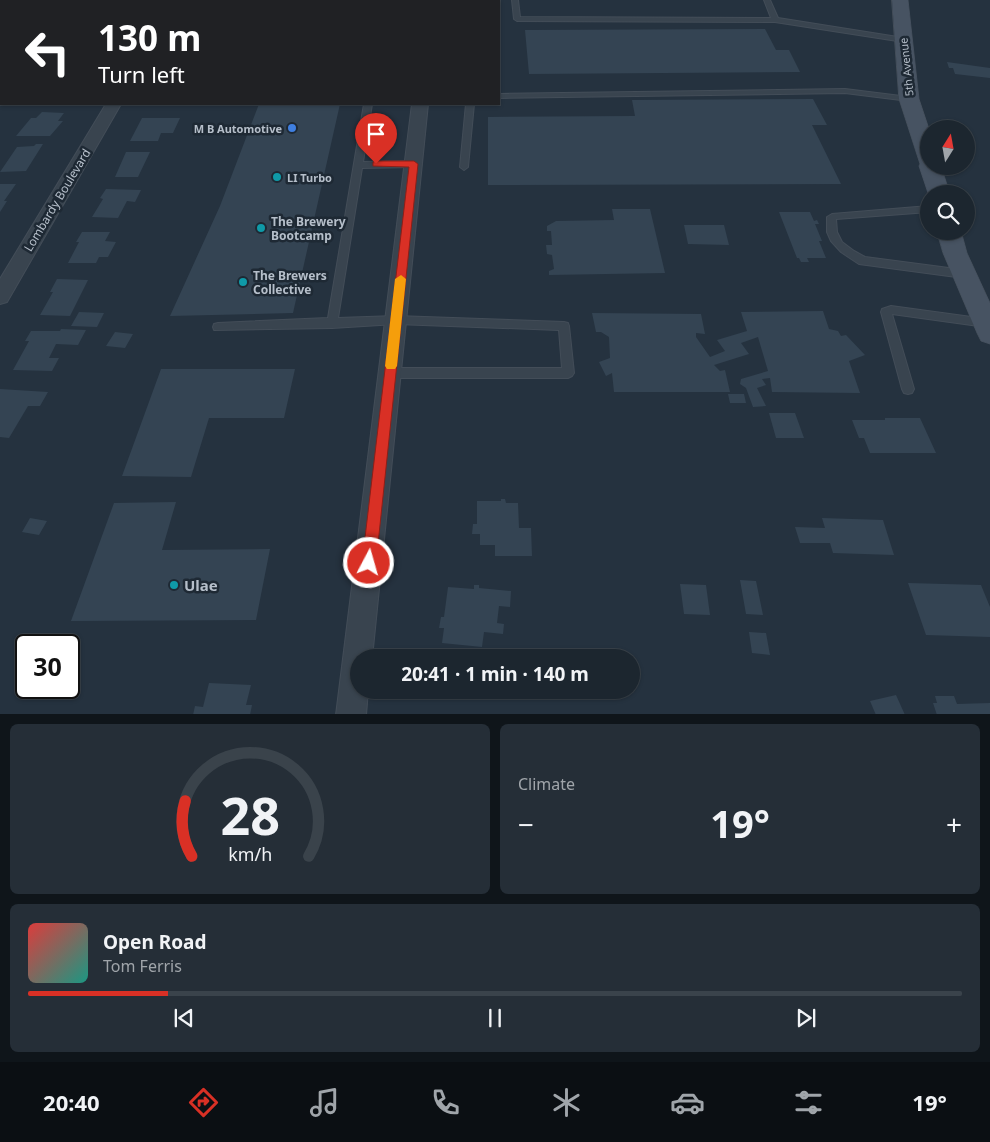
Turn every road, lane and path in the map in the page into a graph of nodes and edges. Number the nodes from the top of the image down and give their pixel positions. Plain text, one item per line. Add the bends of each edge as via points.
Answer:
1 (515, 0) edge
2 (768, 0) edge
3 (900, 0) edge
4 (775, 20) junction
5 (904, 40) junction
6 (500, 96) edge
7 (909, 99) junction
8 (112, 105) edge
9 (368, 105) edge
10 (420, 105) edge
11 (470, 105) edge
12 (920, 133) edge
13 (414, 164) junction
14 (357, 165) junction
15 (464, 167) dead end
16 (920, 210) edge
17 (951, 240) edge
18 (964, 274) junction
19 (0, 296) edge
20 (396, 320) junction
21 (332, 324) junction
22 (218, 327) dead end
23 (988, 328) edge
24 (390, 373) junction
25 (908, 389) dead end
26 (351, 714) edge

1 - 4 lane via 516,19
2 - 4 lane
3 - 5 main road, 5th Avenue
4 - 5 lane
5 - 7 main road, 5th Avenue
6 - 7 lane via 845,91
7 - 12 main road, 5th Avenue
8 - 19 street, Lombardy Boulevard
9 - 14 lane
10 - 13 street
11 - 15 lane
13 - 14 lane
13 - 20 street
14 - 21 lane
16 - 18 lane via 842,215 832,217 830,224 839,246 863,261
17 - 18 main road
18 - 23 main road
20 - 21 lane
20 - 24 street
20 - 24 lane via 564,326 568,373
21 - 22 lane
23 - 25 lane via 898,310 886,312
24 - 26 street

